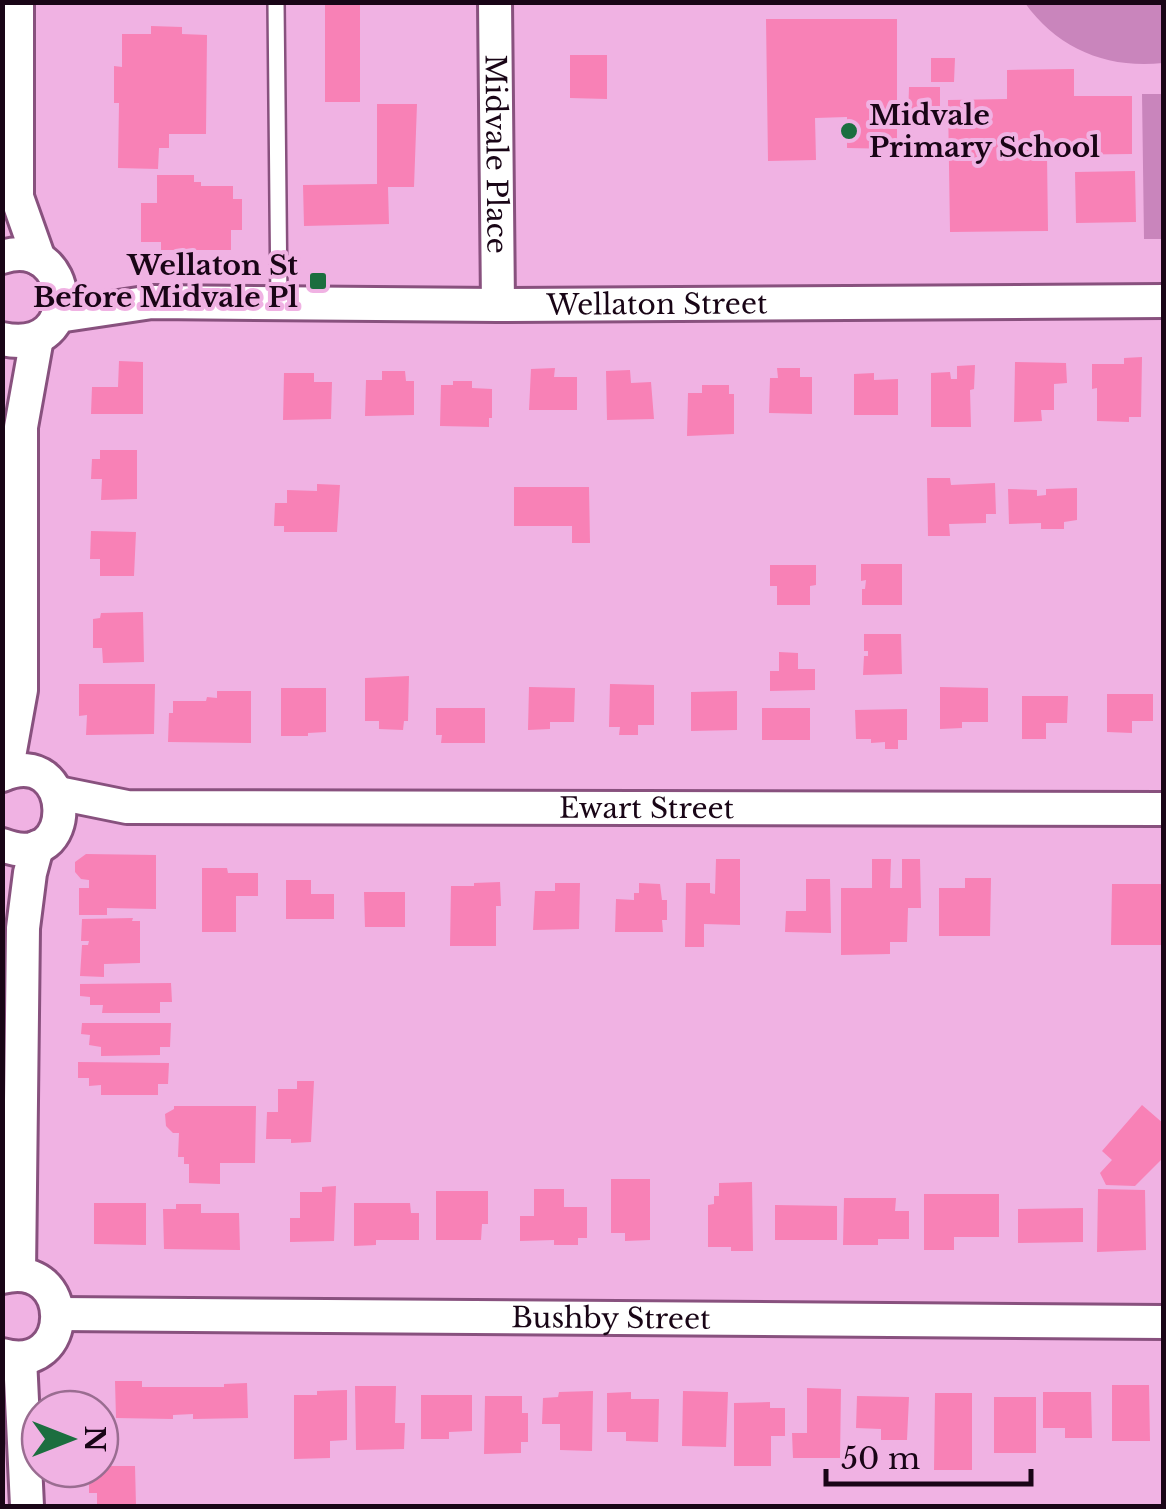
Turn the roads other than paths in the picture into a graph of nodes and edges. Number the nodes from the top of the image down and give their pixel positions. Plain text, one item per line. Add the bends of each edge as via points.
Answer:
1 (17, 2) edge
2 (276, 2) edge
3 (495, 2) edge
4 (17, 196) junction
5 (2, 237) edge
6 (2, 257) edge
7 (49, 271) junction
8 (1164, 301) edge
9 (152, 302) junction
10 (278, 305) junction
11 (498, 305) junction
12 (47, 327) junction
13 (2, 339) edge
14 (2, 348) edge
15 (21, 427) junction
16 (1164, 809) edge
17 (26, 810) edge
18 (11, 1276) edge
19 (59, 1314) junction
20 (1164, 1322) edge
21 (11, 1356) edge
22 (28, 1506) edge

1 - 4 street
2 - 10 lane
3 - 11 street, Midvale Place
4 - 5 street
4 - 7 street
6 - 7 street, Wellaton Street via 24,254
7 - 9 street, Wellaton Street
7 - 12 street via 62,300
8 - 11 street, Wellaton Street
9 - 10 street, Wellaton Street
9 - 12 street, Wellaton Street
10 - 11 street, Wellaton Street
12 - 13 street, Wellaton Street via 18,342
12 - 15 street
14 - 15 street
15 - 17 street
16 - 17 street, Ewart Street
17 - 18 street via 30,873
18 - 19 street via 31,1277 50,1291
19 - 20 street, Bushby Street
19 - 21 street via 44,1349
21 - 22 street

